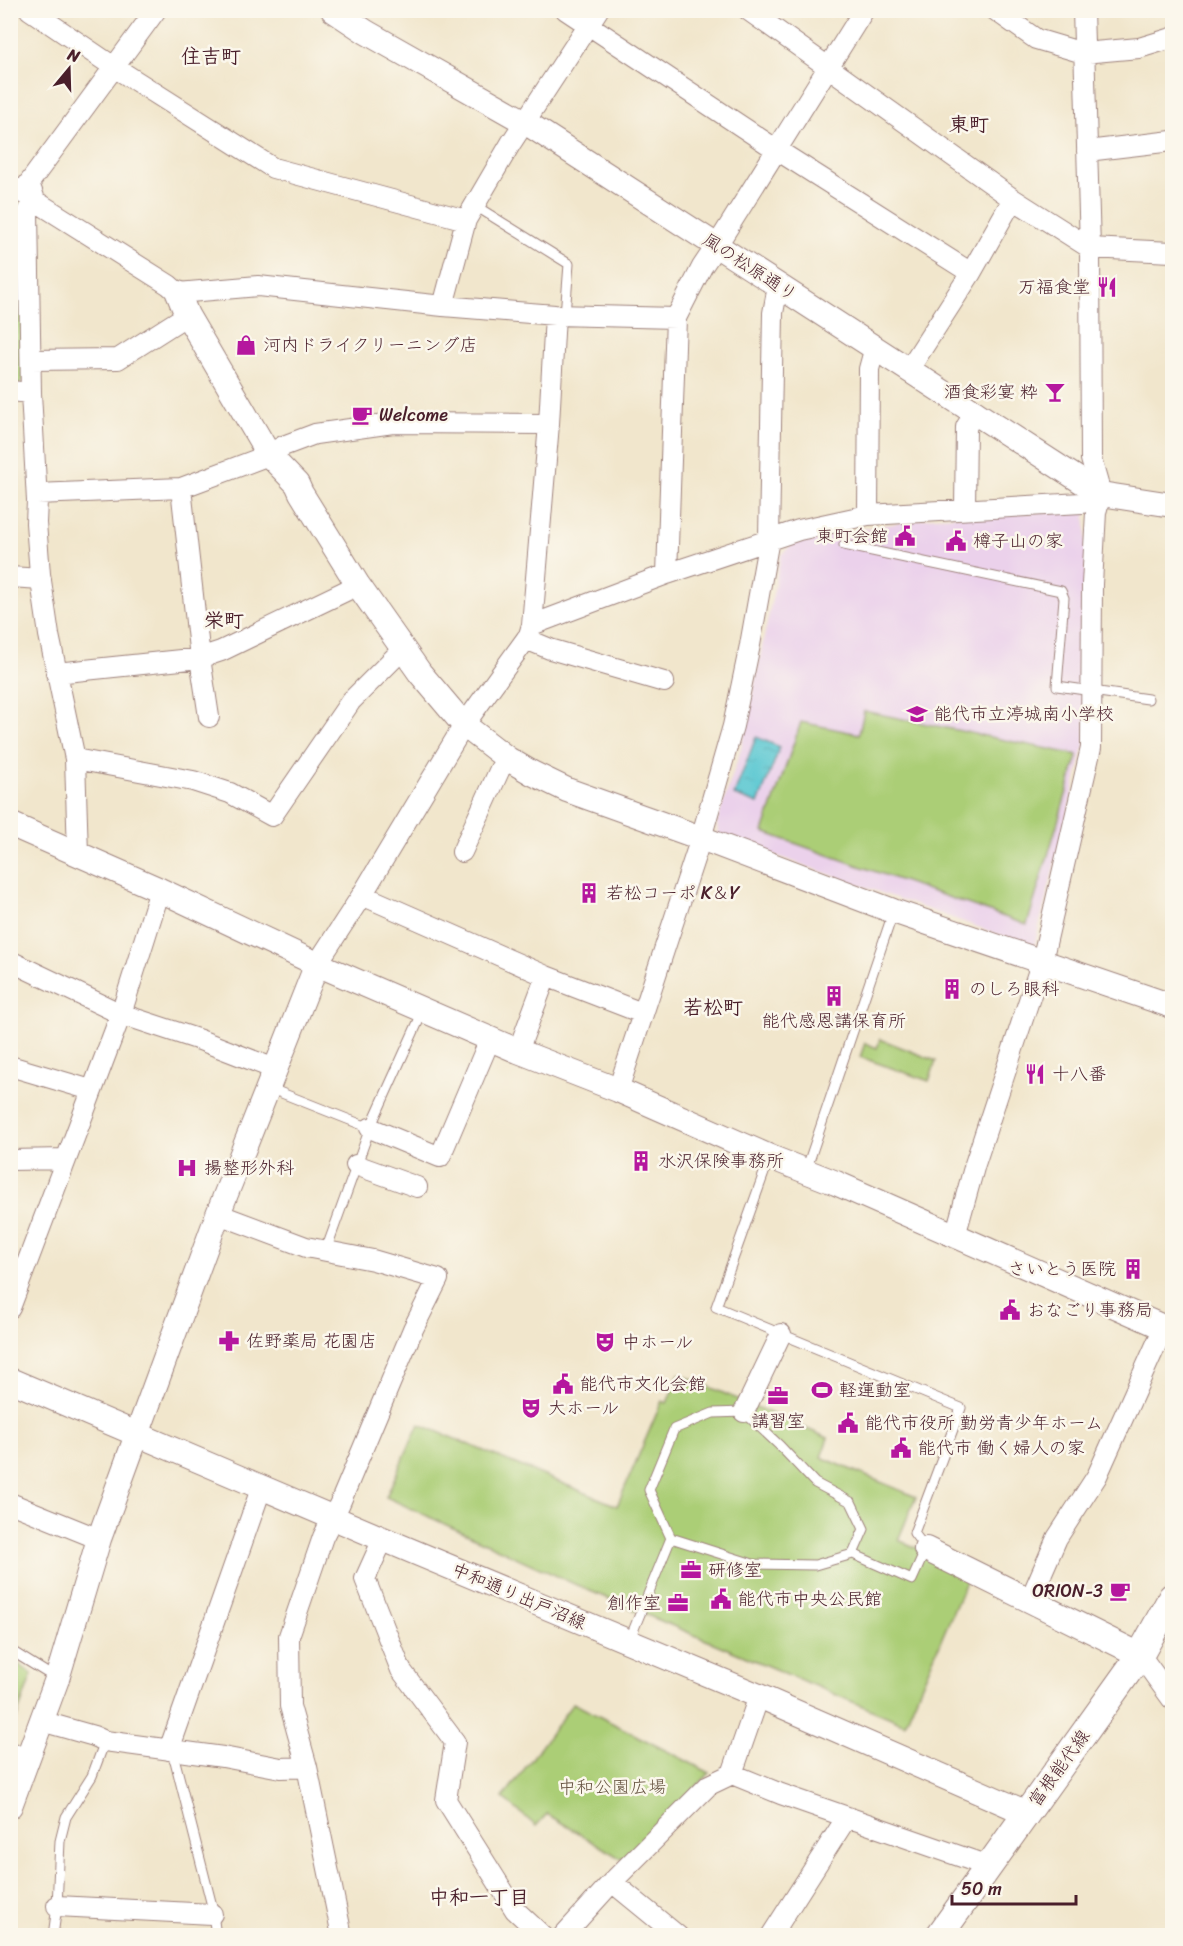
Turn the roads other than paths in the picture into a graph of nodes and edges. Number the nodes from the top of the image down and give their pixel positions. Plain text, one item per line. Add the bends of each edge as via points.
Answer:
1 (30, 10) edge
2 (156, 10) edge
3 (333, 10) edge
4 (566, 10) edge
5 (748, 10) edge
6 (864, 10) edge
7 (996, 10) edge
8 (1083, 10) edge
9 (593, 18) edge
10 (1173, 38) edge
11 (1083, 53) junction
12 (114, 67) junction
13 (828, 68) junction
14 (525, 122) junction
15 (1173, 141) edge
16 (777, 150) junction
17 (1087, 151) junction
18 (10, 185) edge
19 (1013, 199) junction
20 (35, 200) junction
21 (470, 213) junction
22 (717, 246) junction
23 (1090, 248) junction
24 (1173, 252) edge
25 (971, 273) junction
26 (778, 286) junction
27 (178, 293) junction
28 (443, 306) junction
29 (187, 315) junction
30 (560, 315) junction
31 (676, 318) junction
32 (875, 347) junction
33 (31, 360) junction
34 (909, 369) junction
35 (10, 391) edge
36 (31, 393) junction
37 (976, 411) junction
38 (549, 424) junction
39 (270, 455) junction
40 (181, 488) junction
41 (37, 494) junction
42 (1101, 494) junction
43 (1173, 505) edge
44 (965, 508) junction
45 (868, 515) junction
46 (769, 539) junction
47 (844, 545) dead end
48 (667, 574) junction
49 (10, 577) edge
50 (41, 579) junction
51 (358, 585) junction
52 (529, 632) junction
53 (402, 649) junction
54 (200, 658) junction
55 (56, 673) junction
56 (664, 682) dead end
57 (1091, 691) junction
58 (1148, 699) dead end
59 (209, 717) dead end
60 (464, 725) junction
61 (75, 759) junction
62 (508, 759) junction
63 (13, 830) edge
64 (701, 838) junction
65 (462, 852) dead end
66 (78, 854) junction
67 (160, 890) junction
68 (362, 895) junction
69 (893, 911) junction
70 (1042, 961) junction
71 (10, 962) edge
72 (316, 964) junction
73 (546, 976) junction
74 (1173, 1006) edge
75 (423, 1011) junction
76 (642, 1013) junction
77 (121, 1014) junction
78 (490, 1039) junction
79 (518, 1052) junction
80 (10, 1066) edge
81 (271, 1078) junction
82 (91, 1090) junction
83 (618, 1090) junction
84 (370, 1128) junction
85 (770, 1156) junction
86 (66, 1159) junction
87 (10, 1160) edge
88 (356, 1165) junction
89 (805, 1171) junction
90 (417, 1187) dead end
91 (218, 1214) junction
92 (955, 1236) junction
93 (326, 1250) junction
94 (10, 1308) edge
95 (1168, 1329) edge
96 (781, 1334) junction
97 (10, 1380) edge
98 (744, 1412) junction
99 (138, 1432) junction
100 (262, 1486) junction
101 (10, 1503) edge
102 (334, 1516) junction
103 (671, 1538) junction
104 (99, 1539) junction
105 (383, 1539) junction
106 (926, 1549) junction
107 (853, 1554) junction
108 (1173, 1597) edge
109 (1030, 1600) junction
110 (629, 1641) junction
111 (10, 1650) edge
112 (1140, 1655) junction
113 (57, 1679) junction
114 (759, 1696) junction
115 (1173, 1699) edge
116 (41, 1721) junction
117 (105, 1741) junction
118 (169, 1750) junction
119 (18, 1757) edge
120 (308, 1767) junction
121 (732, 1774) junction
122 (10, 1806) edge
123 (1027, 1813) junction
124 (848, 1817) junction
125 (988, 1866) junction
126 (612, 1882) junction
127 (57, 1906) junction
128 (212, 1914) junction
129 (52, 1935) edge
130 (216, 1935) edge
131 (342, 1935) edge
132 (543, 1935) edge
133 (563, 1935) edge
134 (678, 1935) edge
135 (771, 1935) edge
136 (939, 1935) edge

1 - 12 street
2 - 12 street
3 - 14 street, 風の松原通り
4 - 9 street
5 - 13 street
6 - 13 street
7 - 11 street via 1036,39
8 - 11 street
9 - 14 street
9 - 16 street
10 - 11 street via 1139,48
11 - 17 street
12 - 20 street via 29,183
12 - 21 street via 273,168
13 - 16 street
13 - 19 street
14 - 21 street
14 - 22 street, 風の松原通り
15 - 17 street
16 - 22 street
16 - 25 street
17 - 23 street
18 - 20 street
19 - 23 street
19 - 25 street
20 - 27 street
20 - 33 street via 28,212
21 - 28 street
21 - 30 lane via 569,264
22 - 26 street, 風の松原通り
22 - 31 street
23 - 24 street
23 - 42 street via 1091,459
25 - 34 street
26 - 32 street, 風の松原通り
26 - 46 street via 772,313
27 - 28 street via 258,286
27 - 29 street
28 - 30 street
29 - 33 street via 118,360
29 - 39 street
30 - 31 street
30 - 38 street
31 - 48 street
32 - 34 street, 風の松原通り
32 - 45 street via 869,369
33 - 36 street
34 - 37 street, 風の松原通り
35 - 36 street
36 - 41 street
37 - 42 street, 風の松原通り
37 - 44 street via 966,427
38 - 39 street via 393,423 315,434
38 - 52 street
39 - 40 street
39 - 51 street via 297,484
40 - 41 street
40 - 54 street
41 - 50 street
42 - 43 street, 風の松原通り
42 - 44 street via 1082,503
42 - 57 street via 1096,512 1092,584
44 - 45 street
45 - 46 street
46 - 48 street
46 - 64 street via 733,726
47 - 57 lane via 1061,591 1064,598 1057,686
48 - 52 street
49 - 50 street
50 - 55 street
51 - 53 street
51 - 54 street
52 - 56 street via 550,649
52 - 60 street
53 - 60 street
53 - 61 street via 351,701 272,816 230,793 193,781
54 - 55 street
54 - 59 street
55 - 61 street
57 - 58 lane
57 - 70 street via 1091,748
60 - 62 street
60 - 68 street
61 - 66 street
62 - 64 street via 567,790
62 - 65 street
63 - 66 street
64 - 69 street
64 - 76 street
66 - 67 street
67 - 72 street
67 - 77 street
68 - 72 street
68 - 73 street
69 - 70 street
69 - 89 lane
70 - 74 street
70 - 92 street
71 - 77 street
72 - 75 street
72 - 81 street
73 - 76 street
73 - 79 street
75 - 78 street
75 - 84 lane
76 - 83 street
77 - 81 street via 201,1040
77 - 82 street
78 - 79 street
78 - 84 street via 440,1157
79 - 83 street
80 - 82 street
81 - 84 lane
81 - 91 street
82 - 86 street
83 - 85 street
84 - 88 lane
85 - 89 street
85 - 96 lane via 716,1307
86 - 87 street
86 - 94 street
88 - 90 street
88 - 93 lane
89 - 92 street
91 - 93 street via 306,1247
91 - 99 street
92 - 95 street
93 - 102 street via 438,1279
95 - 109 street via 1097,1476 1057,1538
96 - 98 street
96 - 106 lane via 961,1408 914,1533
97 - 99 street, 中和通り出戸沼線
98 - 103 lane via 713,1413 674,1429 649,1490
98 - 107 lane via 815,1483 851,1502 864,1529
99 - 100 street, 中和通り出戸沼線
99 - 104 street
100 - 102 street, 中和通り出戸沼線
100 - 118 street
101 - 104 street
102 - 105 street, 中和通り出戸沼線
102 - 120 street via 289,1636 290,1706
103 - 107 lane via 753,1564 815,1565
103 - 110 lane
104 - 113 street
105 - 110 street, 中和通り出戸沼線
105 - 132 street via 365,1579 401,1670 455,1742 446,1800 515,1910
106 - 107 lane via 912,1580
106 - 109 street
108 - 112 main road, 富根能代線
109 - 112 street
110 - 114 street, 中和通り出戸沼線
111 - 113 lane
112 - 115 street
112 - 123 main road, 富根能代線
113 - 116 street
114 - 121 street
114 - 123 street, 中和通り出戸沼線
116 - 117 street
116 - 119 street
117 - 118 street
117 - 127 lane via 92,1776 66,1817 60,1841
118 - 120 street via 281,1768
118 - 128 lane via 175,1761
119 - 122 street
120 - 131 street
121 - 124 street
121 - 126 street via 709,1785
123 - 125 main road, 富根能代線
124 - 125 street
124 - 135 street
125 - 136 main road, 富根能代線
126 - 133 street
126 - 134 street
127 - 128 street
127 - 129 lane
128 - 130 lane

